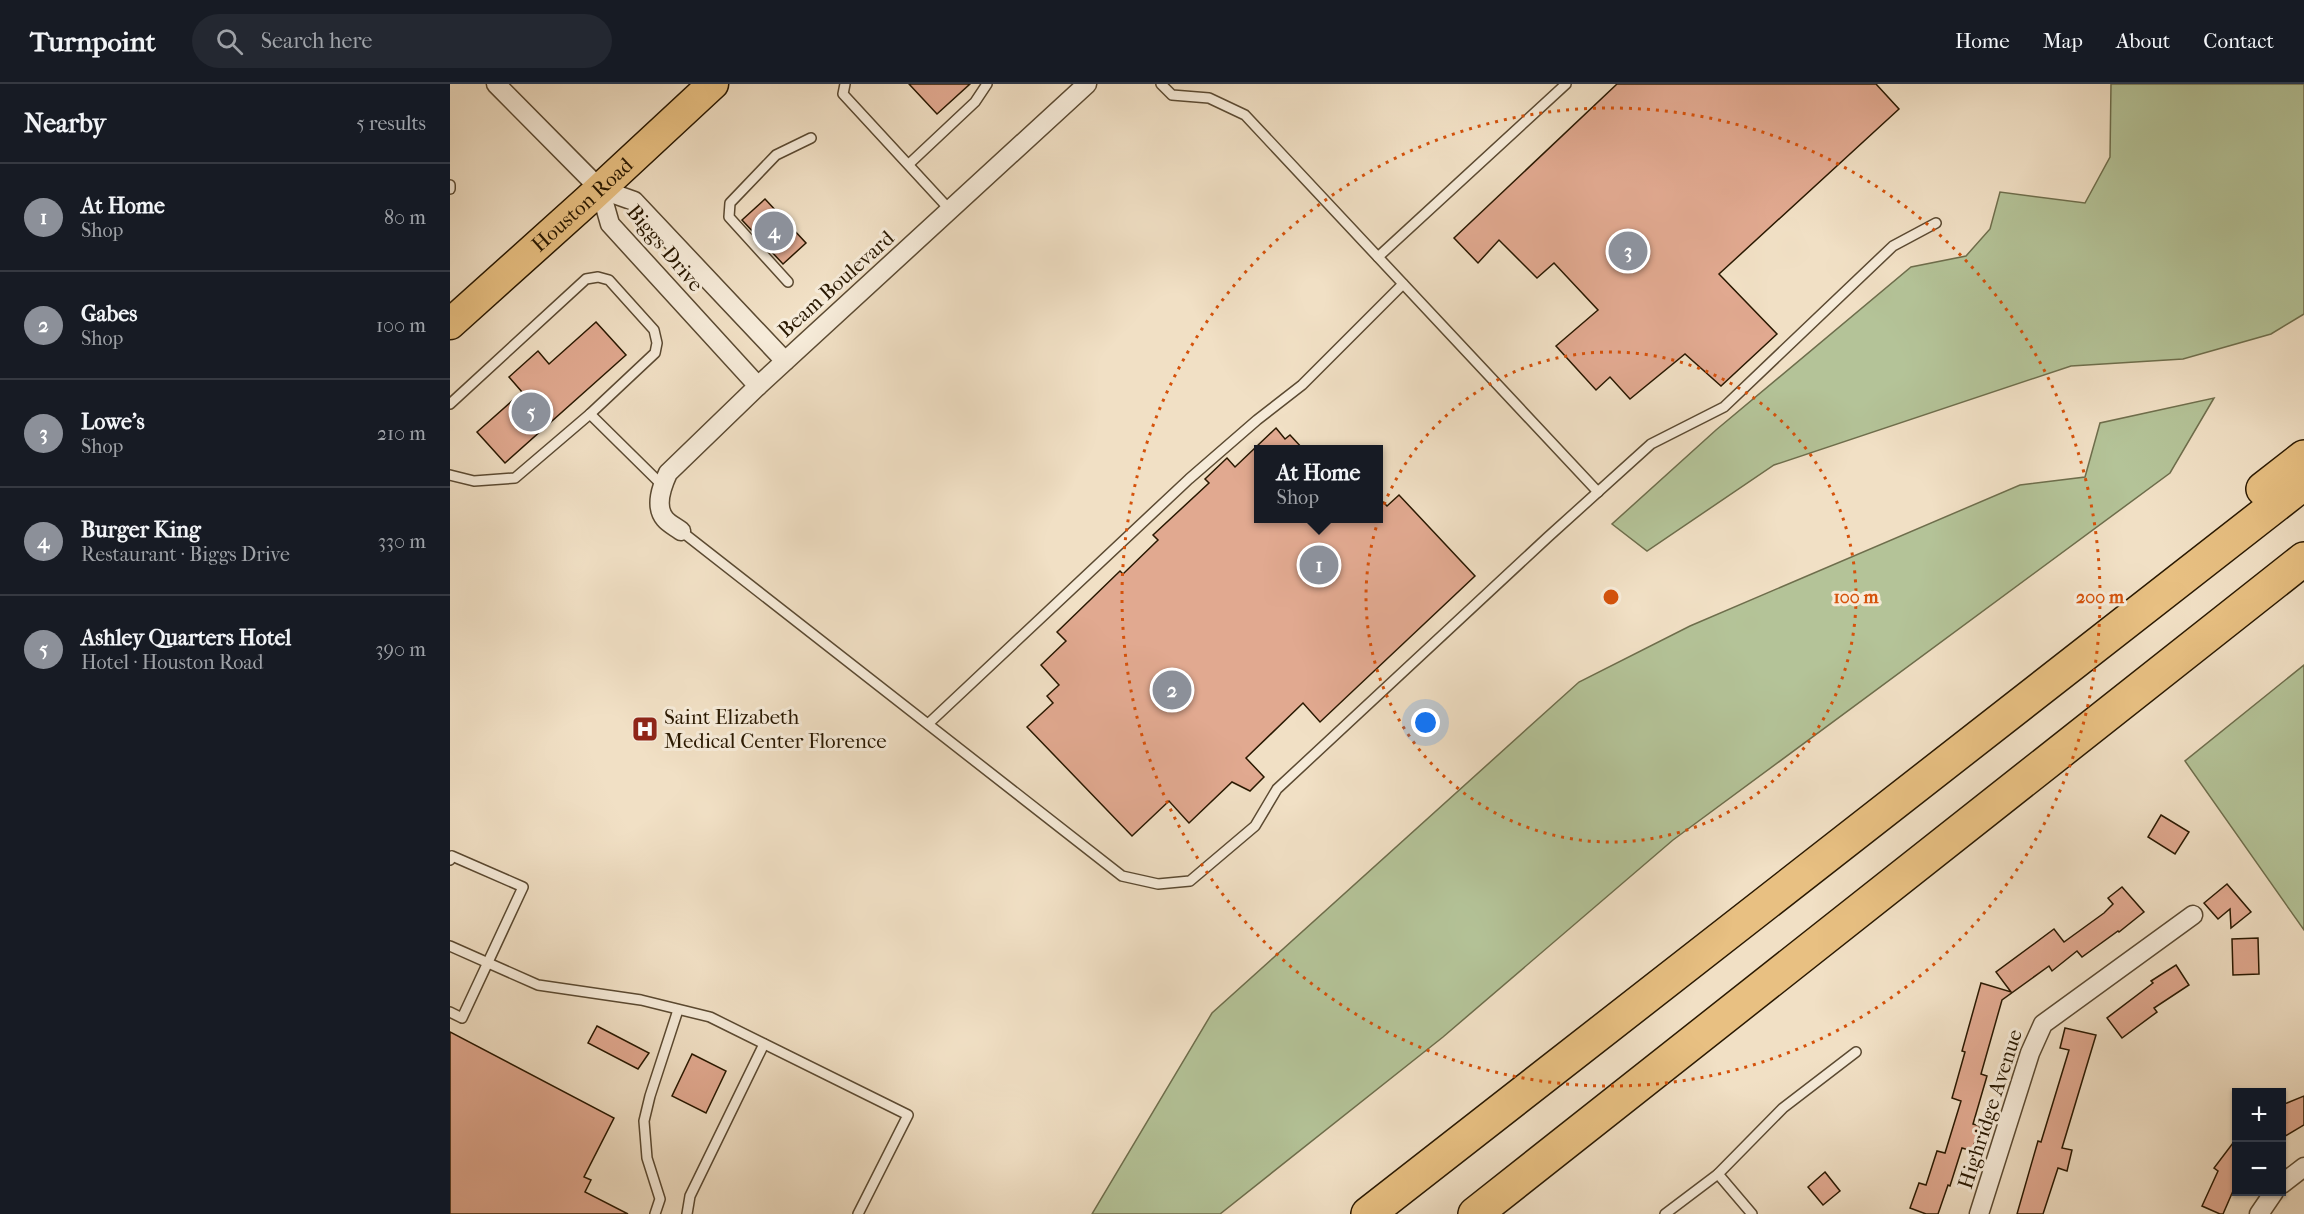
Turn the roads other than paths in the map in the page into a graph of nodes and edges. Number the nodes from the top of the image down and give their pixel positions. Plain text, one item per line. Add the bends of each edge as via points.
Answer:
1 (496, 84) edge
2 (713, 84) edge
3 (845, 84) edge
4 (987, 84) edge
5 (1087, 84) edge
6 (1161, 84) edge
7 (1566, 84) edge
8 (811, 138) dead end
9 (909, 164) junction
10 (600, 189) junction
11 (950, 210) junction
12 (1936, 223) dead end
13 (1378, 257) junction
14 (788, 282) dead end
15 (1403, 284) junction
16 (450, 324) edge
17 (785, 361) junction
18 (758, 386) junction
19 (450, 404) edge
20 (590, 414) junction
21 (2304, 457) edge
22 (450, 475) edge
23 (2304, 483) edge
24 (662, 485) junction
25 (1598, 492) junction
26 (681, 531) joint
27 (2304, 559) edge
28 (2166, 589) junction
29 (928, 724) junction
30 (450, 860) edge
31 (2193, 915) dead end
32 (450, 946) edge
33 (489, 963) junction
34 (678, 1010) junction
35 (450, 1012) edge
36 (764, 1044) junction
37 (1856, 1053) dead end
38 (2304, 1167) edge
39 (1718, 1174) junction
40 (2286, 1181) edge
41 (2271, 1196) edge
42 (1683, 1200) junction
43 (656, 1214) edge
44 (687, 1214) edge
45 (858, 1214) edge
46 (1368, 1214) edge
47 (1475, 1214) edge
48 (1665, 1214) edge
49 (1679, 1214) edge
50 (1752, 1214) edge
51 (1979, 1214) edge
52 (2259, 1214) edge

1 - 10 street
2 - 10 main road, Houston Road
3 - 9 lane via 843,94
4 - 9 lane via 975,102
5 - 11 street, Beam Boulevard
6 - 13 lane via 1172,95 1209,98 1245,115
7 - 13 lane
8 - 14 lane via 776,155 730,203 729,217
9 - 11 lane
10 - 16 main road, Houston Road
10 - 17 street, Biggs Drive via 634,201
10 - 18 street, Biggs Drive via 610,224
11 - 17 street, Beam Boulevard
12 - 25 lane via 1893,246 1724,407 1651,444
13 - 15 lane
15 - 25 lane
15 - 29 lane via 1302,385 1189,478
17 - 18 street, Beam Boulevard
18 - 24 street, Beam Boulevard via 668,472
19 - 20 lane via 586,279 598,277 609,280 639,313 654,330 657,343 655,353
20 - 22 lane via 515,478 474,481
20 - 24 lane
21 - 28 highway via 2228,517
23 - 28 highway
24 - 26 street via 659,502 664,518
25 - 29 lane via 1276,789 1255,826 1190,881 1158,884 1122,876
26 - 29 lane
27 - 47 highway
28 - 46 highway
30 - 33 lane via 452,856 523,887
31 - 51 street, Highridge Avenue via 2043,1024 2030,1053
32 - 33 lane
33 - 34 lane via 538,985 641,1000
33 - 35 lane via 462,1018
34 - 36 lane via 710,1017
34 - 43 lane via 644,1121 647,1158 660,1199
36 - 44 lane via 690,1196
36 - 45 lane via 908,1115
37 - 39 lane via 1783,1108
38 - 40 street
39 - 42 lane
39 - 50 lane
41 - 52 street
42 - 48 lane
42 - 49 lane

